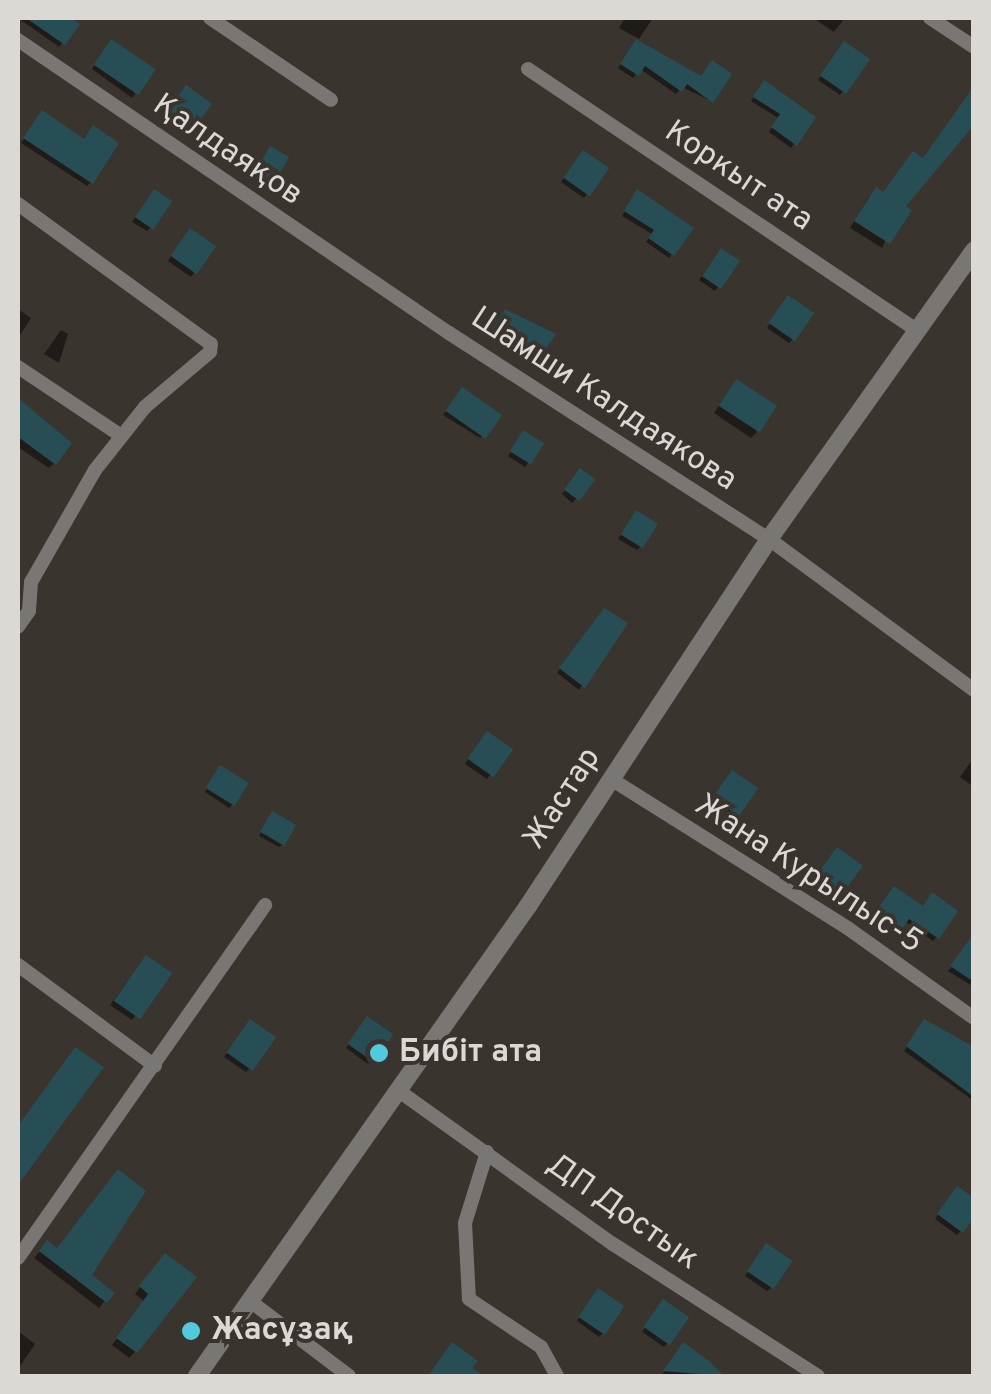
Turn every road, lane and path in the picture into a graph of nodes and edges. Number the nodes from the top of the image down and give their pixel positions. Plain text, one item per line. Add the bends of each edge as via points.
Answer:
1 (210, 18) edge
2 (930, 18) edge
3 (18, 40) edge
4 (974, 47) edge
5 (528, 69) dead end
6 (331, 100) dead end
7 (18, 204) edge
8 (974, 251) edge
9 (407, 306) joint
10 (918, 331) junction
11 (18, 367) edge
12 (120, 435) junction
13 (770, 539) junction
14 (18, 628) edge
15 (974, 690) edge
16 (611, 779) junction
17 (266, 905) dead end
18 (18, 966) edge
19 (974, 1018) edge
20 (155, 1066) junction
21 (398, 1091) junction
22 (487, 1152) junction
23 (18, 1258) edge
24 (250, 1301) junction
25 (197, 1376) edge
26 (349, 1376) edge
27 (557, 1376) edge
28 (818, 1376) edge

1 - 6 street
2 - 4 street
3 - 9 street, Қалдаяқов
5 - 10 street, Коркыт ата
7 - 12 street via 211,344
8 - 10 street, Жастар
9 - 13 street, Шамши Калдаякова
10 - 13 street, Жастар
11 - 12 street
12 - 14 street via 31,582
13 - 15 street, Шамши Калдаякова
13 - 16 street, Жастар
16 - 19 street, Жана Курылыс-5 via 849,929
16 - 21 street, Жастар
17 - 20 street
18 - 20 street
20 - 23 street
21 - 22 street, ДП Достык
21 - 24 street, Жастар
22 - 27 street via 465,1223 469,1299 541,1347
22 - 28 street, ДП Достык
24 - 25 street, Жастар
24 - 26 street

